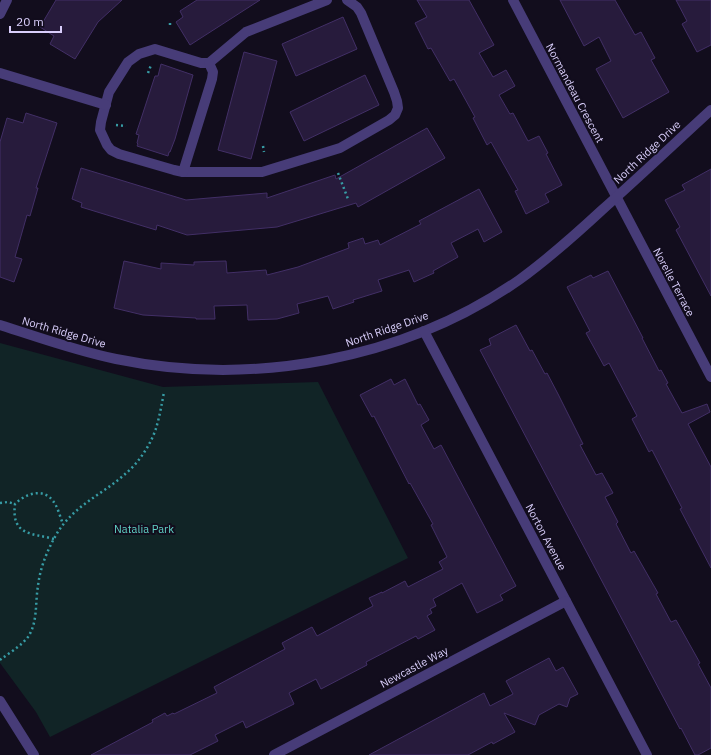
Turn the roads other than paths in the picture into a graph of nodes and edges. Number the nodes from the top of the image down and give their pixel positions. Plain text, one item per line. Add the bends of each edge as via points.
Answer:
1 (7, 0) edge
2 (327, 0) edge
3 (347, 0) edge
4 (512, 0) edge
5 (0, 14) edge
6 (209, 63) junction
7 (0, 73) edge
8 (106, 105) junction
9 (711, 110) edge
10 (183, 172) junction
11 (616, 198) junction
12 (0, 326) edge
13 (424, 331) junction
14 (711, 377) edge
15 (566, 601) junction
16 (0, 701) edge
17 (34, 755) edge
18 (274, 755) edge
19 (647, 755) edge

1 - 5 street
2 - 6 street via 246,32
3 - 10 street via 361,13 394,92 398,108 395,115 340,148 270,171
4 - 11 street, Normandeau Crescent
6 - 8 street via 155,50 139,54 128,62 109,92
6 - 10 street via 212,79
7 - 8 street
8 - 10 street via 100,130 111,150
9 - 11 street, North Ridge Drive
11 - 13 street, North Ridge Drive via 552,255 518,280 480,304
11 - 14 street, Norelle Terrace
12 - 13 street, North Ridge Drive via 116,359 166,367 227,370 289,366 335,358 370,350
13 - 15 street, Norton Avenue
15 - 18 street, Newcastle Way
15 - 19 street, Norton Avenue
16 - 17 street

